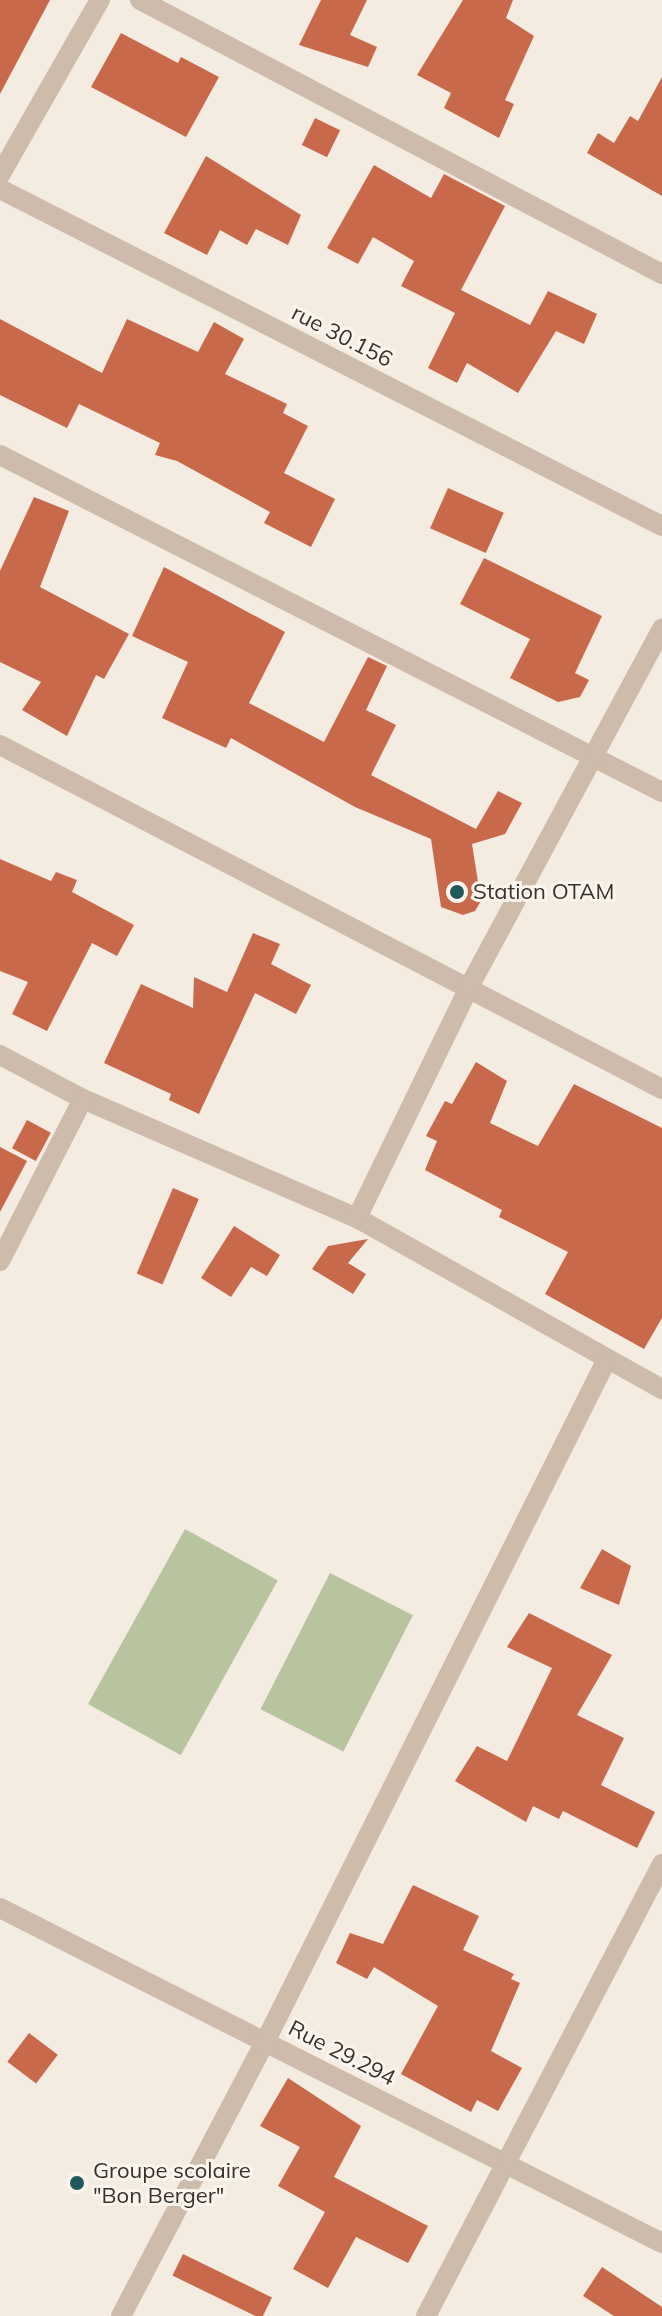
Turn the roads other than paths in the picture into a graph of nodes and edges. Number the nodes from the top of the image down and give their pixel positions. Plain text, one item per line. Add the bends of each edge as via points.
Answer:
1 (100, 0) edge
2 (140, 0) edge
3 (0, 175) edge
4 (0, 189) edge
5 (662, 274) edge
6 (0, 455) edge
7 (662, 526) edge
8 (662, 629) edge
9 (0, 745) edge
10 (595, 757) junction
11 (662, 792) edge
12 (469, 987) junction
13 (0, 1055) edge
14 (662, 1089) edge
15 (83, 1099) junction
16 (357, 1218) junction
17 (0, 1261) edge
18 (606, 1361) junction
19 (662, 1389) edge
20 (662, 1864) edge
21 (0, 1908) edge
22 (265, 2042) junction
23 (504, 2162) junction
24 (662, 2243) edge
25 (121, 2316) edge
26 (426, 2316) edge

1 - 3 street
2 - 5 street
4 - 7 street, rue 30.156
6 - 10 street
8 - 10 street
9 - 12 street
10 - 11 street
10 - 12 street
12 - 14 street
12 - 16 street
13 - 15 street
15 - 16 street
15 - 17 street
16 - 18 street
18 - 19 street
18 - 22 street
20 - 23 street
21 - 22 street, Rue 29.294
22 - 23 street, Rue 29.294
22 - 25 street
23 - 24 street, Rue 29.294
23 - 26 street

